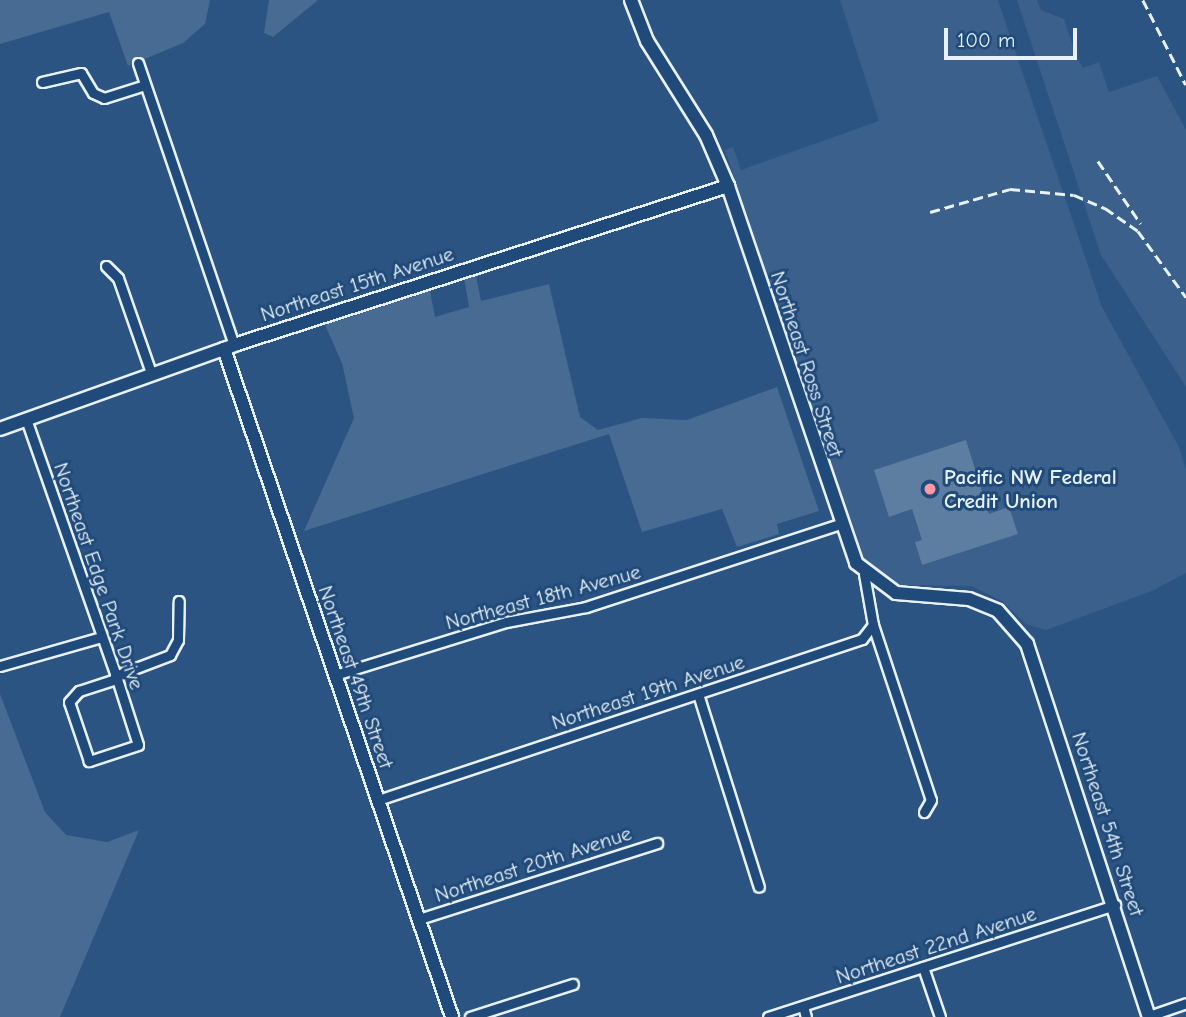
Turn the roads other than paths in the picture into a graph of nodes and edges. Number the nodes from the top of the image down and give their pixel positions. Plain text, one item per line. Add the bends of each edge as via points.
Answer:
1 (631, 0) edge
2 (138, 63) dead end
3 (41, 82) dead end
4 (145, 85) junction
5 (728, 186) junction
6 (106, 266) dead end
7 (229, 347) junction
8 (151, 373) junction
9 (26, 419) junction
10 (0, 429) edge
11 (840, 524) junction
12 (864, 575) junction
13 (179, 601) dead end
14 (873, 625) junction
15 (101, 637) junction
16 (0, 666) edge
17 (335, 675) junction
18 (116, 677) junction
19 (698, 694) junction
20 (378, 800) junction
21 (924, 812) dead end
22 (657, 843) dead end
23 (759, 887) dead end
24 (1115, 905) junction
25 (419, 919) junction
26 (923, 967) junction
27 (573, 984) dead end
28 (1186, 1003) edge
29 (803, 1006) junction
30 (1149, 1016) edge
31 (452, 1017) edge
32 (470, 1017) edge
33 (768, 1017) edge
34 (806, 1017) edge
35 (940, 1017) edge

1 - 5 street, Northeast Ross Street via 651,49 706,135
2 - 4 street, Northeast 49th Street
3 - 4 street via 81,72 93,93 104,98
4 - 7 street, Northeast 49th Street
5 - 7 street, Northeast 15th Avenue
5 - 11 street, Northeast Ross Street
6 - 8 street via 118,278
7 - 8 street, Northeast 15th Avenue
7 - 17 street, Northeast 49th Street
8 - 9 street, Northeast 15th Avenue
9 - 10 street, Northeast 15th Avenue
9 - 15 street, Northeast Edge Park Drive
11 - 12 street, Northeast Ross Street
11 - 17 street, Northeast 18th Avenue via 586,607 506,622
12 - 14 street
12 - 24 street, Northeast 54th Street via 896,593 981,603 1013,623 1027,644
13 - 18 street via 178,640 170,654
14 - 19 street, Northeast 19th Avenue via 862,639
14 - 21 street via 930,800
15 - 16 street
15 - 18 street, Northeast Edge Park Drive
17 - 20 street, Northeast 49th Street
18 - 18 street, Northeast Edge Park Drive via 79,691 69,702 84,757 98,759 138,745
19 - 20 street, Northeast 19th Avenue
19 - 23 street
20 - 25 street, Northeast 49th Street
22 - 25 street, Northeast 20th Avenue
24 - 26 street, Northeast 22nd Avenue
24 - 30 street, Northeast 54th Street
25 - 31 street, Northeast 49th Street
26 - 29 street, Northeast 22nd Avenue
26 - 35 street
27 - 32 street
28 - 30 street
29 - 33 street, Northeast 22nd Avenue
29 - 34 street

